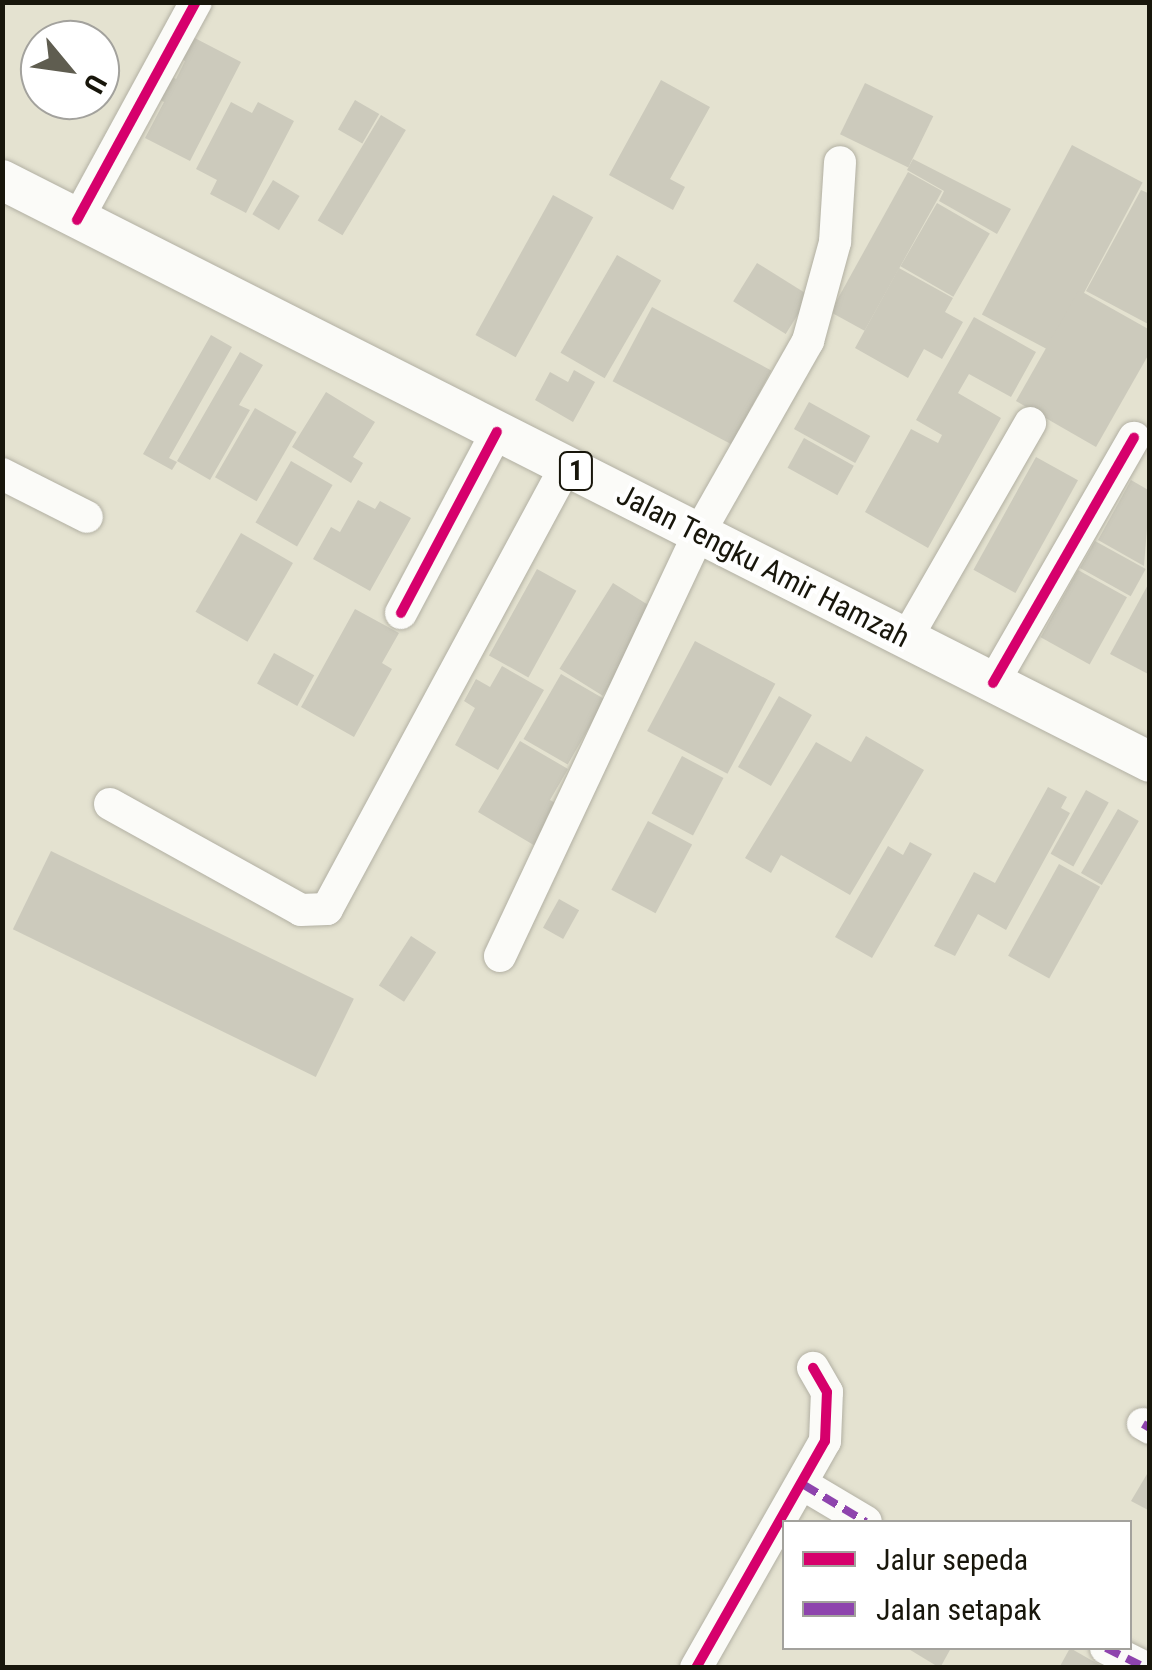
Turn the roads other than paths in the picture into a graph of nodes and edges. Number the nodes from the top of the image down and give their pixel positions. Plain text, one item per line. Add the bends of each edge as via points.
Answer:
1 (196, 2) edge
2 (840, 162) dead end
3 (2, 180) edge
4 (77, 220) junction
5 (1030, 422) dead end
6 (497, 432) junction
7 (1134, 438) dead end
8 (566, 466) junction
9 (2, 474) edge
10 (88, 517) dead end
11 (698, 534) junction
12 (402, 613) dead end
13 (906, 639) junction
14 (993, 683) junction
15 (1150, 762) edge
16 (110, 804) dead end
17 (500, 956) dead end
18 (813, 1368) dead end
19 (804, 1485) junction
20 (783, 1520) edge
21 (863, 1520) edge
22 (782, 1522) edge
23 (1110, 1650) edge
24 (696, 1668) edge
25 (1146, 1668) edge

1 - 4 street
2 - 11 street via 835,242 808,341
3 - 4 main road, Jalan Tengku Amir Hamzah / 1
4 - 6 main road, Jalan Tengku Amir Hamzah / 1
5 - 13 street
6 - 8 main road, Jalan Tengku Amir Hamzah / 1
6 - 12 street
7 - 14 street
8 - 11 main road, Jalan Tengku Amir Hamzah / 1
8 - 16 street via 327,909 315,915 302,910
9 - 10 street
11 - 13 main road, Jalan Tengku Amir Hamzah / 1
11 - 17 street
13 - 14 main road, Jalan Tengku Amir Hamzah / 1
14 - 15 main road, Jalan Tengku Amir Hamzah / 1
18 - 19 street via 827,1392 830,1419
19 - 20 street
19 - 21 street
22 - 24 street
23 - 25 street

